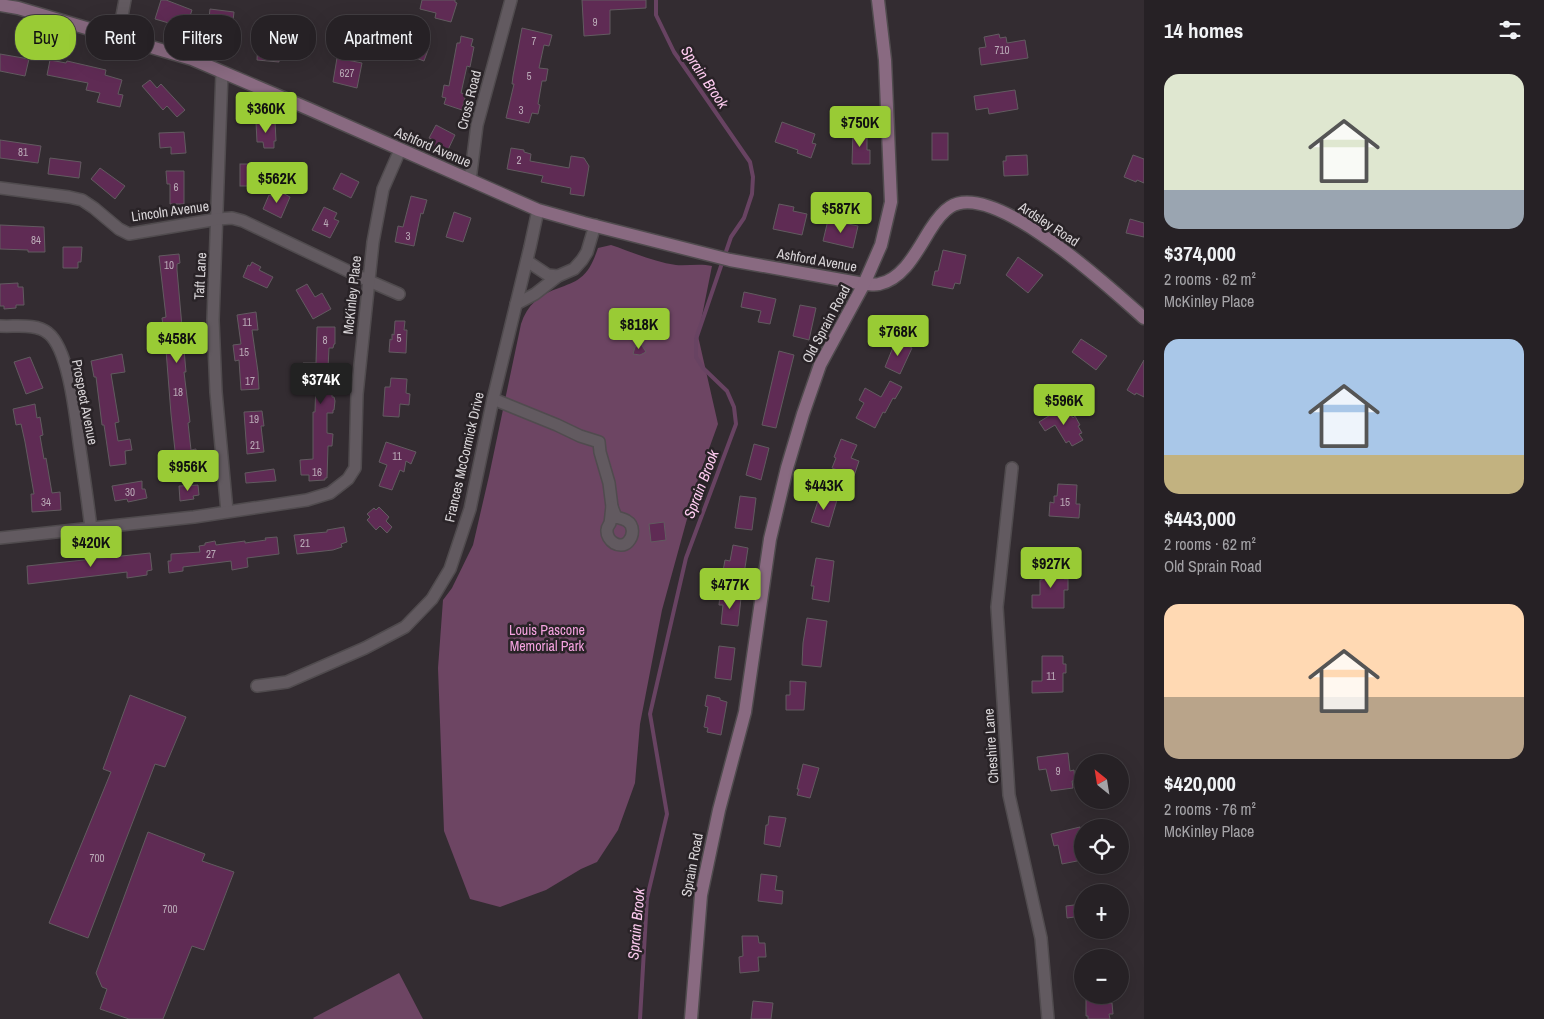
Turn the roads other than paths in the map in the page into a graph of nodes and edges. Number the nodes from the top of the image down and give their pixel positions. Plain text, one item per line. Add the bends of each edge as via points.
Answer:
1 (125, 0) edge
2 (511, 0) edge
3 (878, 0) edge
4 (0, 5) edge
5 (122, 15) edge
6 (86, 28) edge
7 (154, 48) edge
8 (222, 72) junction
9 (400, 150) junction
10 (470, 180) junction
11 (0, 188) edge
12 (538, 210) junction
13 (218, 219) junction
14 (595, 226) junction
15 (527, 261) junction
16 (558, 276) junction
17 (369, 281) junction
18 (864, 284) junction
19 (399, 294) dead end
20 (516, 304) junction
21 (1144, 318) edge
22 (0, 326) edge
23 (493, 399) junction
24 (1012, 468) dead end
25 (612, 507) dead end
26 (227, 512) junction
27 (92, 529) junction
28 (0, 538) edge
29 (257, 686) dead end
30 (743, 719) joint
31 (691, 1019) edge
32 (1048, 1019) edge

1 - 5 street
2 - 10 street, Cross Road via 477,125
3 - 18 main road, Old Sprain Road via 885,60 891,202 881,245
4 - 6 main road, Ashford Avenue
7 - 8 main road, Ashford Avenue
8 - 9 main road, Ashford Avenue
8 - 13 street, Taft Lane
9 - 10 main road, Ashford Avenue
9 - 17 street, McKinley Place via 383,189
10 - 12 main road, Ashford Avenue
11 - 13 street, Lincoln Avenue via 82,200 118,230 130,234
12 - 14 main road, Ashford Avenue
12 - 15 street, Frances McCormick Drive
13 - 17 street, Lincoln Avenue via 243,221
13 - 26 street, Taft Lane via 213,320
14 - 16 street via 582,260 574,269
14 - 18 main road, Ashford Avenue via 730,260
15 - 16 street via 548,275
15 - 20 street, Frances McCormick Drive
16 - 20 street
17 - 19 street, Lincoln Avenue
17 - 26 street, McKinley Place via 357,394 354,468 348,479 330,493 307,500
18 - 21 main road, Ardsley Road via 879,284 895,276 911,260 937,220 950,207 962,202 991,207 1018,219 1054,242
18 - 30 main road, Old Sprain Road via 820,365 787,468 770,539
20 - 23 street, Frances McCormick Drive
22 - 27 street, Prospect Avenue via 39,328 55,340 70,387
23 - 25 street via 599,442
23 - 29 street, Frances McCormick Drive via 470,510 450,569 432,599 405,627 365,648 286,682
24 - 32 street, Cheshire Lane via 997,607 1009,795 1041,938
26 - 27 street, McKinley Place
27 - 28 street, McKinley Place
30 - 31 main road, Sprain Road via 718,810 701,895

